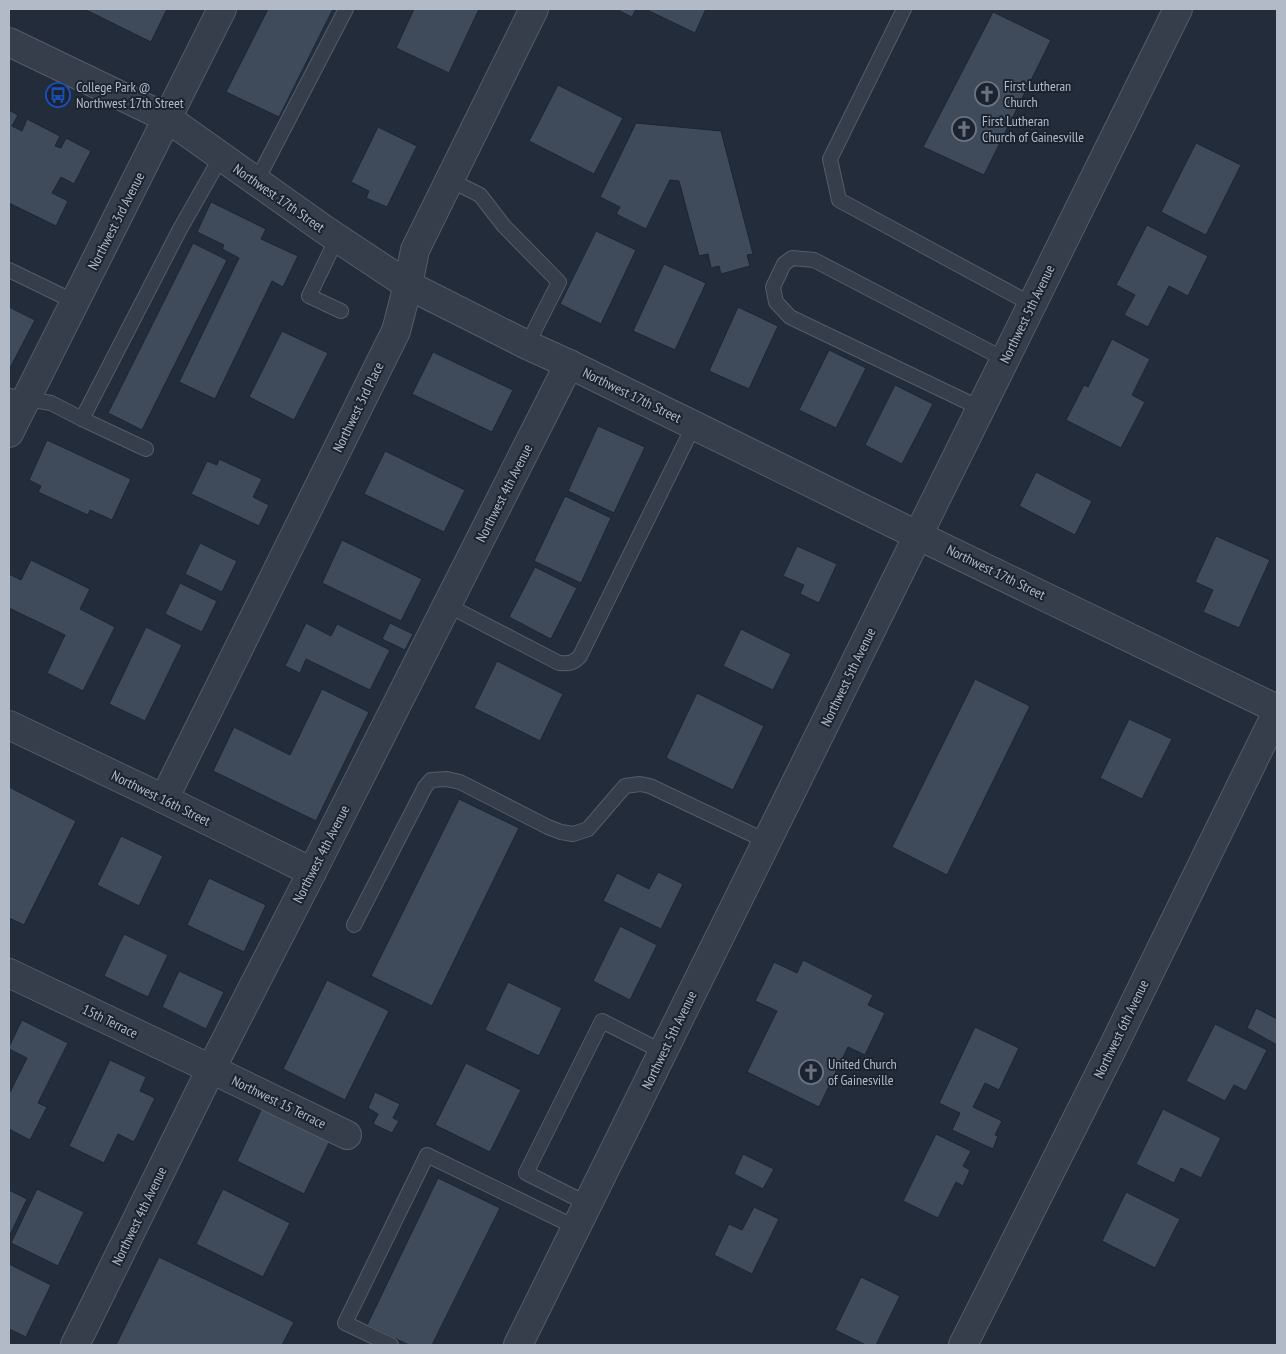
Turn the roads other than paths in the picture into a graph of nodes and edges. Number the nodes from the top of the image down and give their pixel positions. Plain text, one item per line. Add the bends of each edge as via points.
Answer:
1 (222, 9) edge
2 (346, 9) edge
3 (534, 9) edge
4 (904, 9) edge
5 (1178, 9) edge
6 (9, 42) edge
7 (167, 118) junction
8 (221, 157) junction
9 (450, 180) junction
10 (256, 182) junction
11 (337, 238) junction
12 (9, 270) edge
13 (408, 285) junction
14 (75, 302) junction
15 (1031, 304) junction
16 (341, 311) dead end
17 (527, 345) junction
18 (1004, 360) junction
19 (569, 364) junction
20 (18, 397) edge
21 (980, 408) junction
22 (82, 419) junction
23 (694, 425) junction
24 (9, 434) edge
25 (146, 449) dead end
26 (917, 535) junction
27 (447, 605) junction
28 (1277, 711) edge
29 (9, 725) edge
30 (164, 799) junction
31 (768, 842) junction
32 (312, 872) junction
33 (354, 925) dead end
34 (9, 973) edge
35 (663, 1052) junction
36 (211, 1069) junction
37 (347, 1135) dead end
38 (582, 1216) junction
39 (75, 1345) edge
40 (391, 1345) edge
41 (518, 1345) edge
42 (963, 1345) edge

1 - 7 street, Northwest 3rd Avenue
2 - 10 lane
3 - 9 street, Northwest 3rd Place
4 - 15 lane via 830,159 839,200
5 - 15 street, Northwest 5th Avenue
6 - 7 street, Northwest 17th Street
7 - 8 street, Northwest 17th Street
7 - 14 street, Northwest 3rd Avenue
8 - 10 street, Northwest 17th Street
8 - 22 lane
9 - 13 street, Northwest 3rd Place via 415,250
9 - 17 lane via 480,195 504,226 559,282
10 - 11 street, Northwest 17th Street
11 - 13 street, Northwest 17th Street
11 - 16 lane via 309,296
12 - 14 lane
13 - 17 street, Northwest 17th Street
13 - 30 street, Northwest 3rd Place via 396,331
14 - 20 street, Northwest 3rd Avenue
15 - 18 street, Northwest 5th Avenue
17 - 19 street, Northwest 17th Street
18 - 21 street, Northwest 5th Avenue
18 - 21 lane via 814,260 792,258 784,264 776,279 773,287 776,302 790,316
19 - 23 street, Northwest 17th Street
19 - 27 street, Northwest 4th Avenue
20 - 22 lane via 51,402
20 - 24 street, Northwest 3rd Avenue
21 - 26 street, Northwest 5th Avenue
22 - 25 lane
23 - 26 street, Northwest 17th Street
23 - 27 lane via 575,662 559,663
26 - 28 street, Northwest 17th Street
26 - 31 street, Northwest 5th Avenue
27 - 32 street, Northwest 4th Avenue
28 - 42 street, Northwest 6th Avenue
29 - 30 street, Northwest 16th Street
30 - 32 street, Northwest 16th Street
31 - 33 lane via 640,784 625,786 588,829 573,834 548,827 460,782 431,780
31 - 35 street, Northwest 5th Avenue
32 - 36 street, Northwest 4th Avenue
34 - 36 street, 15th Terrace
35 - 38 street, Northwest 5th Avenue
35 - 38 lane via 602,1022 526,1173
36 - 37 street, Northwest 15 Terrace
36 - 39 street, Northwest 4th Avenue
38 - 40 lane via 427,1155 345,1323
38 - 41 street, Northwest 5th Avenue

